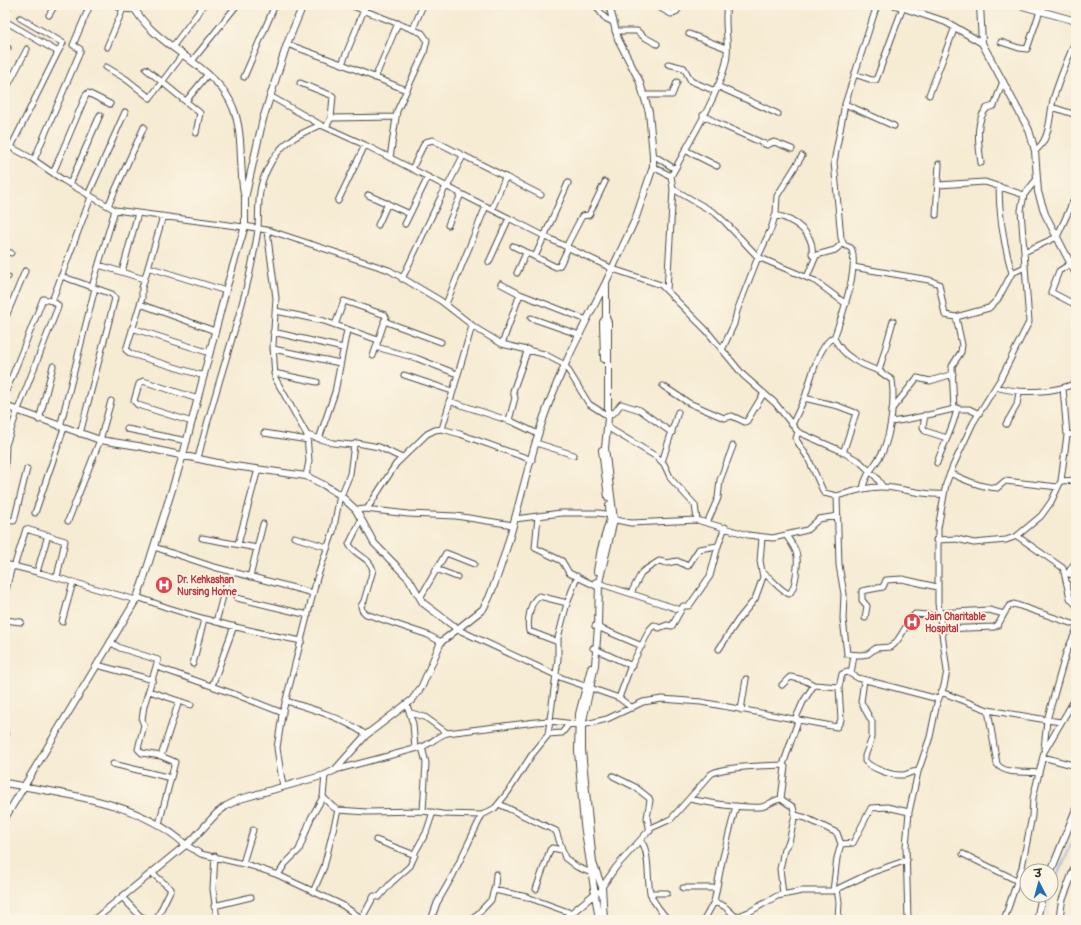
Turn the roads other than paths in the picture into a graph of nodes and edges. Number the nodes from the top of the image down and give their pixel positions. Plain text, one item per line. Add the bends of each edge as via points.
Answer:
1 (9, 5) edge
2 (55, 5) edge
3 (90, 5) edge
4 (115, 5) edge
5 (204, 5) edge
6 (237, 5) edge
7 (275, 5) edge
8 (302, 5) edge
9 (350, 5) edge
10 (423, 5) edge
11 (595, 5) edge
12 (609, 5) edge
13 (661, 5) edge
14 (680, 5) edge
15 (727, 5) edge
16 (877, 5) edge
17 (895, 5) edge
18 (980, 5) edge
19 (1019, 5) edge
20 (134, 7) edge
21 (902, 7) junction
22 (365, 8) edge
23 (123, 9) junction
24 (5, 11) edge
25 (1040, 11) junction
26 (49, 15) dead end
27 (20, 18) dead end
28 (1076, 20) edge
29 (5, 21) edge
30 (613, 22) junction
31 (398, 24) junction
32 (955, 27) junction
33 (413, 29) junction
34 (615, 30) junction
35 (689, 34) dead end
36 (1076, 40) edge
37 (1001, 42) dead end
38 (63, 43) junction
39 (982, 43) junction
40 (287, 44) junction
41 (657, 44) dead end
42 (73, 45) junction
43 (173, 46) junction
44 (106, 47) dead end
45 (726, 48) junction
46 (27, 49) dead end
47 (58, 52) junction
48 (183, 54) junction
49 (192, 60) junction
50 (342, 64) junction
51 (668, 64) dead end
52 (106, 66) dead end
53 (146, 69) dead end
54 (208, 74) junction
55 (854, 74) junction
56 (244, 77) dead end
57 (375, 78) junction
58 (1004, 81) junction
59 (163, 82) junction
60 (677, 82) dead end
61 (300, 83) dead end
62 (716, 89) junction
63 (406, 90) junction
64 (5, 91) edge
65 (929, 94) dead end
66 (644, 95) junction
67 (270, 96) junction
68 (186, 102) junction
69 (110, 104) dead end
70 (844, 104) junction
71 (1052, 107) junction
72 (125, 112) dead end
73 (100, 114) dead end
74 (778, 114) dead end
75 (703, 115) junction
76 (1076, 115) edge
77 (396, 117) junction
78 (331, 118) junction
79 (324, 126) junction
80 (894, 126) dead end
81 (144, 127) dead end
82 (196, 133) dead end
83 (5, 144) edge
84 (365, 145) junction
85 (11, 147) junction
86 (792, 149) dead end
87 (685, 150) junction
88 (1036, 151) junction
89 (653, 155) junction
90 (463, 156) junction
91 (802, 156) dead end
92 (390, 158) junction
93 (34, 160) junction
94 (981, 163) dead end
95 (939, 164) dead end
96 (717, 166) dead end
97 (653, 167) junction
98 (412, 169) junction
99 (675, 169) junction
100 (53, 173) junction
101 (671, 176) junction
102 (428, 177) junction
103 (505, 178) junction
104 (1036, 180) junction
105 (605, 182) dead end
106 (568, 183) dead end
107 (70, 184) junction
108 (938, 185) junction
109 (447, 186) junction
110 (1000, 186) junction
111 (674, 189) junction
112 (462, 194) junction
113 (368, 195) dead end
114 (1024, 195) junction
115 (1076, 195) edge
116 (90, 196) junction
117 (541, 196) dead end
118 (245, 198) junction
119 (338, 201) dead end
120 (388, 204) junction
121 (108, 206) junction
122 (486, 206) junction
123 (492, 209) junction
124 (115, 210) junction
125 (138, 213) junction
126 (410, 214) junction
127 (775, 215) junction
128 (936, 215) dead end
129 (163, 216) junction
130 (509, 218) junction
131 (405, 224) dead end
132 (378, 225) dead end
133 (448, 225) dead end
134 (245, 226) junction
135 (258, 229) junction
136 (267, 231) junction
137 (544, 236) junction
138 (1057, 237) junction
139 (843, 243) junction
140 (513, 246) dead end
141 (567, 247) junction
142 (5, 251) edge
143 (1024, 252) junction
144 (11, 253) dead end
145 (526, 253) junction
146 (816, 256) junction
147 (535, 257) junction
148 (758, 257) junction
149 (489, 262) dead end
150 (1070, 264) junction
151 (99, 266) junction
152 (1025, 266) junction
153 (148, 267) junction
154 (853, 267) junction
155 (613, 269) junction
156 (25, 271) dead end
157 (122, 272) junction
158 (517, 273) dead end
159 (1012, 273) junction
160 (1076, 274) edge
161 (61, 276) junction
162 (807, 277) junction
163 (144, 279) junction
164 (402, 279) junction
165 (606, 282) junction
166 (501, 284) dead end
167 (93, 288) junction
168 (667, 290) junction
169 (226, 291) junction
170 (520, 294) junction
171 (52, 302) junction
172 (140, 304) junction
173 (446, 304) junction
174 (846, 304) junction
175 (1076, 305) edge
176 (276, 311) junction
177 (956, 317) junction
178 (531, 318) dead end
179 (5, 319) edge
180 (587, 320) junction
181 (384, 321) junction
182 (892, 321) dead end
183 (335, 325) junction
184 (472, 326) junction
185 (132, 328) junction
186 (347, 330) junction
187 (216, 331) junction
188 (273, 332) junction
189 (580, 335) junction
190 (834, 338) junction
191 (378, 340) junction
192 (441, 342) dead end
193 (502, 344) junction
194 (376, 347) junction
195 (343, 348) junction
196 (273, 349) junction
197 (528, 349) junction
198 (722, 350) junction
199 (210, 353) junction
200 (374, 356) dead end
201 (340, 363) junction
202 (565, 365) junction
203 (53, 366) dead end
204 (879, 371) junction
205 (274, 373) junction
206 (457, 374) junction
207 (953, 374) junction
208 (404, 375) dead end
209 (204, 376) junction
210 (317, 382) dead end
211 (1076, 382) edge
212 (663, 386) dead end
213 (996, 387) junction
214 (1063, 388) junction
215 (452, 391) junction
216 (1019, 392) junction
217 (764, 393) junction
218 (5, 394) edge
219 (804, 398) junction
220 (198, 399) junction
221 (111, 401) dead end
222 (450, 401) junction
223 (5, 406) edge
224 (956, 408) junction
225 (892, 409) junction
226 (17, 412) junction
227 (678, 412) dead end
228 (979, 414) junction
229 (606, 415) junction
230 (925, 415) junction
231 (39, 420) junction
232 (509, 420) junction
233 (192, 422) junction
234 (891, 422) junction
235 (1006, 424) dead end
236 (792, 425) junction
237 (62, 427) junction
238 (607, 427) junction
239 (127, 429) dead end
240 (442, 429) junction
241 (798, 432) junction
242 (264, 433) dead end
243 (672, 433) junction
244 (80, 434) junction
245 (538, 434) junction
246 (1067, 434) junction
247 (1076, 434) edge
248 (307, 438) junction
249 (947, 438) junction
250 (319, 439) junction
251 (100, 440) junction
252 (187, 441) junction
253 (536, 443) junction
254 (354, 445) junction
255 (733, 446) dead end
256 (843, 453) junction
257 (183, 455) junction
258 (574, 455) dead end
259 (198, 458) junction
260 (402, 458) junction
261 (532, 460) junction
262 (662, 462) junction
263 (937, 463) dead end
264 (5, 467) edge
265 (27, 469) dead end
266 (258, 469) junction
267 (872, 472) junction
268 (950, 473) junction
269 (306, 476) junction
270 (1076, 480) edge
271 (1061, 481) junction
272 (883, 487) junction
273 (1058, 487) junction
274 (863, 489) junction
275 (944, 494) junction
276 (341, 496) junction
277 (837, 496) junction
278 (367, 509) junction
279 (356, 510) junction
280 (35, 513) dead end
281 (538, 516) junction
282 (838, 516) junction
283 (612, 518) junction
284 (5, 520) edge
285 (361, 520) junction
286 (697, 520) junction
287 (68, 521) dead end
288 (514, 522) junction
289 (707, 523) junction
290 (263, 524) dead end
291 (725, 528) junction
292 (786, 535) junction
293 (48, 536) junction
294 (1017, 536) junction
295 (294, 537) dead end
296 (202, 538) dead end
297 (762, 538) junction
298 (936, 540) junction
299 (238, 544) junction
300 (718, 546) junction
301 (154, 547) junction
302 (327, 547) junction
303 (257, 548) junction
304 (1076, 561) edge
305 (5, 564) edge
306 (474, 564) dead end
307 (13, 566) junction
308 (436, 569) junction
309 (38, 572) junction
310 (1066, 573) junction
311 (763, 574) junction
312 (576, 576) junction
313 (1076, 576) edge
314 (56, 577) junction
315 (250, 577) junction
316 (457, 577) dead end
317 (74, 582) junction
318 (597, 584) junction
319 (226, 585) dead end
320 (938, 586) junction
321 (313, 593) junction
322 (631, 593) junction
323 (5, 594) edge
324 (237, 598) dead end
325 (420, 598) junction
326 (136, 599) junction
327 (567, 603) junction
328 (1076, 605) edge
329 (681, 610) junction
330 (939, 614) junction
331 (1004, 614) junction
332 (308, 615) junction
333 (865, 618) dead end
334 (204, 619) junction
335 (5, 620) edge
336 (21, 622) dead end
337 (62, 622) dead end
338 (216, 622) junction
339 (1076, 625) edge
340 (234, 626) junction
341 (597, 626) junction
342 (941, 629) junction
343 (459, 630) junction
344 (1076, 631) edge
345 (302, 641) junction
346 (110, 642) junction
347 (441, 642) junction
348 (558, 642) junction
349 (642, 646) junction
350 (595, 649) junction
351 (719, 649) dead end
352 (854, 655) junction
353 (193, 664) dead end
354 (97, 665) junction
355 (632, 666) junction
356 (157, 667) junction
357 (851, 674) junction
358 (554, 675) junction
359 (746, 679) dead end
360 (153, 680) junction
361 (864, 680) junction
362 (782, 685) dead end
363 (212, 686) junction
364 (814, 686) junction
365 (588, 687) junction
366 (839, 687) junction
367 (149, 692) junction
368 (941, 692) junction
369 (1076, 697) edge
370 (618, 698) junction
371 (938, 699) junction
372 (179, 701) junction
373 (286, 701) junction
374 (191, 705) dead end
375 (407, 705) junction
376 (632, 708) junction
377 (741, 710) junction
378 (988, 710) junction
379 (411, 713) junction
380 (283, 714) junction
381 (1047, 720) junction
382 (550, 721) junction
383 (796, 721) junction
384 (1061, 722) junction
385 (569, 724) junction
386 (580, 725) junction
387 (447, 733) junction
388 (548, 734) junction
389 (366, 736) junction
390 (422, 747) junction
391 (415, 749) junction
392 (1043, 754) junction
393 (161, 756) junction
394 (113, 764) dead end
395 (783, 765) junction
396 (1076, 766) edge
397 (335, 770) junction
398 (918, 772) junction
399 (1039, 773) junction
400 (326, 775) junction
401 (613, 776) dead end
402 (171, 778) junction
403 (5, 782) edge
404 (24, 786) junction
405 (283, 787) junction
406 (323, 797) junction
407 (690, 799) junction
408 (781, 799) junction
409 (499, 804) junction
410 (736, 806) junction
411 (1076, 809) edge
412 (338, 810) junction
413 (423, 811) junction
414 (433, 812) junction
415 (909, 812) junction
416 (482, 815) junction
417 (795, 815) junction
418 (5, 818) edge
419 (159, 824) junction
420 (253, 830) dead end
421 (650, 831) junction
422 (376, 840) dead end
423 (640, 841) junction
424 (841, 844) junction
425 (186, 845) junction
426 (562, 850) junction
427 (414, 854) junction
428 (963, 854) dead end
429 (215, 856) junction
430 (907, 860) junction
431 (243, 863) junction
432 (1054, 863) edge
433 (1076, 864) edge
434 (152, 873) junction
435 (496, 874) dead end
436 (594, 874) junction
437 (278, 876) junction
438 (1018, 881) junction
439 (602, 887) junction
440 (683, 888) dead end
441 (716, 888) junction
442 (536, 889) dead end
443 (494, 890) junction
444 (835, 890) junction
445 (313, 892) junction
446 (667, 892) dead end
447 (650, 893) junction
448 (596, 894) junction
449 (783, 894) junction
450 (122, 897) junction
451 (251, 898) dead end
452 (714, 902) junction
453 (1040, 903) edge
454 (214, 906) junction
455 (571, 913) junction
456 (735, 916) junction
457 (363, 919) edge
458 (94, 920) edge
459 (150, 920) edge
460 (156, 920) edge
461 (217, 920) edge
462 (431, 920) edge
463 (472, 920) edge
464 (563, 920) edge
465 (598, 920) edge
466 (604, 920) edge
467 (668, 920) edge
468 (704, 920) edge
469 (729, 920) edge
470 (838, 920) edge
471 (908, 920) edge
472 (1004, 920) edge
473 (1037, 920) edge
474 (1059, 920) edge

1 - 24 street
2 - 26 street
3 - 42 street
4 - 23 street
5 - 43 street
6 - 49 street
7 - 56 street
8 - 40 street
9 - 22 street
10 - 33 street
11 - 30 street via 605,18
12 - 30 street
13 - 14 street via 662,11 671,14 674,14
15 - 45 street
16 - 55 street
17 - 21 street
18 - 39 street
19 - 25 street
20 - 23 street
20 - 43 street via 148,25
21 - 32 street
21 - 55 street via 876,80
22 - 31 street
22 - 50 street
23 - 44 street
25 - 28 street
25 - 37 street via 1027,49
27 - 38 street
29 - 47 street
30 - 34 street
31 - 33 street
31 - 57 street
32 - 39 street
32 - 65 street
33 - 63 street via 426,37 427,45
34 - 41 street via 637,31
34 - 66 street
35 - 45 street
36 - 71 street
38 - 42 street
38 - 47 street
39 - 58 street
40 - 50 street
40 - 67 street
42 - 93 street via 80,49 80,52
43 - 48 street
45 - 62 street via 725,66
46 - 64 street
47 - 85 street
48 - 49 street
48 - 59 street
49 - 54 street
50 - 57 street
51 - 62 street via 684,68 691,81
52 - 59 street via 150,98
53 - 59 street
54 - 68 street
54 - 118 street via 226,94 238,124
55 - 70 street
57 - 63 street
58 - 88 street via 1029,130
58 - 94 street via 994,106 986,108 981,118 977,142
59 - 68 street
60 - 66 street via 672,95
61 - 78 street via 332,96
62 - 74 street
62 - 75 street
63 - 77 street
66 - 89 street via 649,112
67 - 79 street
67 - 118 street
68 - 82 street via 201,115
69 - 100 street via 88,93 86,95
70 - 80 street
70 - 139 street via 834,162
71 - 76 street
71 - 88 street via 1047,135 1042,146
72 - 116 street
73 - 107 street
75 - 86 street via 767,145 774,142
75 - 87 street
77 - 78 street
77 - 92 street
78 - 79 street
79 - 84 street
79 - 135 street via 299,134 285,143 275,154 261,184
81 - 121 street
83 - 85 street
84 - 92 street
84 - 119 street
85 - 93 street
87 - 96 street
87 - 99 street
88 - 104 street
89 - 97 street
89 - 99 street
90 - 98 street via 439,142 427,140
90 - 103 street
90 - 109 street
91 - 127 street via 777,196
92 - 98 street
93 - 100 street
95 - 108 street
97 - 101 street
97 - 155 street via 635,220
98 - 102 street
99 - 101 street
100 - 107 street
101 - 111 street
102 - 109 street
102 - 126 street
103 - 117 street
103 - 123 street
104 - 114 street
104 - 138 street via 1045,214
105 - 141 street via 588,215 582,216
106 - 137 street
107 - 116 street
108 - 110 street via 986,182
108 - 128 street
109 - 112 street
109 - 164 street
110 - 114 street
110 - 159 street via 999,209
111 - 148 street via 715,213
111 - 168 street
112 - 122 street
112 - 133 street
113 - 120 street
114 - 143 street via 1021,223
115 - 138 street
116 - 121 street
116 - 161 street
118 - 134 street
120 - 126 street
120 - 132 street
121 - 124 street
122 - 123 street
122 - 173 street
123 - 130 street
124 - 125 street
124 - 151 street
125 - 129 street
125 - 157 street
126 - 131 street
127 - 146 street via 794,222 810,237 812,254
127 - 148 street via 765,246
129 - 134 street
129 - 153 street
130 - 137 street
130 - 149 street
134 - 135 street
134 - 169 street
135 - 136 street
135 - 259 street via 249,276
136 - 164 street via 389,270
136 - 176 street
137 - 141 street
137 - 147 street
138 - 143 street
138 - 150 street
139 - 146 street via 835,250
139 - 154 street via 852,250
140 - 145 street
141 - 147 street via 558,267
141 - 155 street
142 - 144 street
143 - 152 street
145 - 147 street
145 - 158 street
146 - 162 street
148 - 162 street
148 - 198 street
150 - 160 street
150 - 175 street via 1059,270 1051,292
151 - 157 street
151 - 167 street
152 - 159 street
152 - 213 street via 1029,322
153 - 163 street
153 - 169 street
154 - 174 street
154 - 177 street via 936,282 939,284 945,315
155 - 165 street
155 - 168 street via 648,280
156 - 179 street
157 - 163 street
159 - 177 street via 998,299 989,308
161 - 167 street
161 - 171 street
162 - 174 street
163 - 172 street
164 - 173 street
165 - 180 street
165 - 229 street
166 - 170 street
167 - 237 street
167 - 244 street via 114,296 115,301
168 - 198 street
169 - 187 street
170 - 180 street
170 - 193 street
171 - 218 street via 43,299
171 - 226 street via 58,304 58,307
172 - 185 street
172 - 187 street
173 - 184 street
174 - 190 street
176 - 183 street
176 - 188 street
177 - 207 street via 962,345 961,352 952,364
178 - 189 street
180 - 189 street
181 - 183 street via 385,315 344,301
181 - 191 street
181 - 192 street
182 - 204 street
183 - 186 street
184 - 193 street
184 - 206 street
185 - 199 street
185 - 209 street via 126,348 128,352
186 - 191 street
186 - 195 street
187 - 199 street
188 - 195 street
188 - 196 street
189 - 202 street
190 - 204 street via 838,347 854,361
190 - 219 street via 826,343
191 - 194 street
193 - 197 street
194 - 200 street
194 - 206 street via 416,358
195 - 201 street
196 - 201 street
196 - 205 street
197 - 202 street
197 - 232 street via 513,391 515,398
198 - 217 street via 743,375
199 - 209 street
201 - 250 street via 335,392
202 - 229 street via 589,404
202 - 245 street
203 - 231 street
204 - 225 street via 892,380
205 - 210 street
205 - 248 street via 279,388
206 - 215 street
207 - 224 street
207 - 225 street via 930,380 916,378
208 - 215 street
209 - 220 street
211 - 214 street
212 - 217 street via 689,403 724,418 732,416 745,422
213 - 216 street
213 - 228 street
214 - 216 street
214 - 246 street
215 - 222 street
216 - 235 street via 1017,405
217 - 236 street
219 - 236 street
219 - 256 street via 856,413
220 - 233 street
220 - 233 street via 143,381 139,384 134,401 138,405
221 - 251 street
222 - 232 street
222 - 240 street
223 - 226 street
224 - 228 street
224 - 230 street
224 - 249 street via 954,424
225 - 234 street
226 - 231 street
226 - 264 street via 6,445
227 - 243 street
228 - 268 street
229 - 238 street
229 - 243 street via 613,414 623,404 640,410
229 - 283 street via 602,455
230 - 234 street
230 - 249 street via 925,431
231 - 237 street
232 - 245 street
233 - 252 street
234 - 267 street via 884,450
236 - 241 street
237 - 244 street
237 - 280 street
238 - 262 street
238 - 283 street via 605,448
239 - 252 street
240 - 260 street via 427,434
240 - 261 street via 498,446
241 - 256 street
241 - 277 street via 797,440 824,493
242 - 248 street
243 - 262 street
244 - 251 street
245 - 253 street
246 - 247 street
246 - 271 street
248 - 250 street
248 - 269 street via 309,461
249 - 263 street
250 - 254 street
251 - 257 street
251 - 287 street
252 - 257 street
253 - 258 street
253 - 261 street
254 - 260 street via 357,443 379,447
254 - 276 street via 350,474
255 - 289 street via 720,480 718,498
256 - 267 street
257 - 259 street
257 - 301 street
259 - 266 street
260 - 278 street via 388,474 382,488
261 - 288 street
262 - 286 street via 671,479 695,505
265 - 284 street via 14,521
266 - 269 street
266 - 299 street
267 - 272 street
267 - 274 street via 865,480
268 - 273 street via 991,488 997,488 1005,481
268 - 275 street
269 - 276 street
270 - 271 street
271 - 273 street
272 - 274 street
272 - 275 street
273 - 294 street via 1052,502
274 - 277 street
275 - 298 street
276 - 279 street
276 - 302 street
277 - 282 street
278 - 279 street
278 - 288 street
279 - 285 street
281 - 283 street via 581,513
281 - 288 street
281 - 312 street via 535,548 562,561 569,572
282 - 292 street via 819,519 810,528
282 - 352 street via 846,651 847,654
283 - 286 street via 631,523
283 - 318 street
285 - 325 street via 374,542 409,579
285 - 347 street via 349,544 367,560 373,570 361,606 362,610 366,614 428,635
286 - 289 street
288 - 343 street via 489,598 483,609
289 - 291 street
290 - 303 street
291 - 297 street
291 - 300 street
292 - 297 street
292 - 311 street via 796,550 797,557 796,580 792,592 785,592
293 - 307 street via 26,530
293 - 309 street
293 - 314 street via 65,541
294 - 298 street via 982,543 956,539
294 - 310 street via 1056,562
295 - 302 street
296 - 299 street
297 - 311 street via 760,561
298 - 320 street
299 - 303 street
300 - 322 street via 699,549 688,566 677,561 657,562 642,572
300 - 329 street via 710,576 689,606 684,606
301 - 315 street
301 - 326 street
302 - 321 street
303 - 315 street
304 - 310 street
305 - 307 street
306 - 308 street via 446,553
307 - 309 street
307 - 323 street
308 - 316 street
308 - 325 street
309 - 314 street
310 - 313 street
310 - 328 street via 1070,598
311 - 351 street via 755,599
312 - 318 street
312 - 327 street
314 - 317 street
315 - 321 street
317 - 326 street
317 - 337 street
318 - 322 street
318 - 341 street
319 - 338 street
320 - 330 street
320 - 333 street via 902,579 886,580 883,587 862,591 862,600 867,606
321 - 332 street
322 - 329 street
324 - 332 street
325 - 343 street via 433,612
326 - 334 street
326 - 346 street
327 - 348 street
327 - 348 street via 539,596 531,607 529,631
329 - 349 street via 672,626 652,626
330 - 331 street via 989,610
330 - 342 street
330 - 352 street via 915,614 891,647 876,648 868,654
331 - 339 street via 1009,606 1014,604
331 - 342 street via 994,627
332 - 345 street
334 - 338 street
334 - 353 street
335 - 336 street
338 - 340 street
340 - 345 street
340 - 363 street
341 - 349 street
341 - 350 street
342 - 368 street via 947,671
343 - 347 street
343 - 358 street
344 - 381 street via 1066,653
345 - 373 street
346 - 354 street
346 - 356 street via 120,648 157,660
347 - 375 street via 422,686
348 - 358 street via 558,659
349 - 355 street
350 - 355 street
350 - 365 street
352 - 357 street
354 - 360 street
354 - 404 street
355 - 370 street
356 - 360 street
356 - 363 street
357 - 361 street
357 - 366 street via 842,674
358 - 365 street
358 - 382 street
359 - 377 street
360 - 367 street
361 - 371 street
361 - 398 street via 861,702 872,722 872,738 865,756 866,762 896,774
362 - 364 street via 790,677 804,680
363 - 380 street
364 - 366 street
364 - 383 street via 803,702
365 - 370 street
365 - 386 street
366 - 383 street via 841,720 837,727
367 - 372 street
367 - 393 street via 142,718 144,725 138,750
368 - 371 street
368 - 378 street
369 - 384 street
370 - 376 street
371 - 398 street via 930,737
372 - 374 street
372 - 393 street
373 - 380 street
373 - 389 street via 319,711 359,730
375 - 379 street
375 - 389 street
376 - 377 street via 643,702 662,699 701,702
376 - 386 street via 607,719
377 - 383 street
378 - 381 street
378 - 399 street via 1000,768 1009,772
379 - 387 street via 425,716
379 - 391 street
380 - 405 street via 277,748
381 - 384 street
381 - 392 street
382 - 385 street
382 - 387 street
382 - 388 street
383 - 395 street
384 - 392 street
385 - 386 street
385 - 388 street via 562,733
386 - 436 street
387 - 390 street
388 - 409 street
389 - 397 street
390 - 391 street
390 - 413 street via 426,763
391 - 397 street
392 - 396 street
392 - 399 street
393 - 402 street via 174,761
394 - 402 street
395 - 407 street via 714,772
395 - 408 street via 786,767
397 - 400 street
398 - 415 street
399 - 438 street
400 - 405 street
400 - 406 street
401 - 421 street via 635,787 649,798 647,818
402 - 419 street
403 - 404 street
404 - 418 street
404 - 419 street via 100,801
405 - 425 street via 240,799 226,806
406 - 412 street
406 - 437 street via 298,850
407 - 410 street
407 - 421 street via 671,819
408 - 410 street via 771,801 762,807
408 - 417 street via 793,807
409 - 416 street
409 - 426 street via 556,831
410 - 441 street
411 - 432 street
412 - 413 street
412 - 445 street via 324,867
413 - 414 street
414 - 416 street
414 - 427 street via 426,833
415 - 424 street via 887,807 871,808 853,843
415 - 430 street
416 - 462 street via 437,903
417 - 424 street via 834,831
417 - 449 street via 782,860
419 - 425 street
420 - 431 street
421 - 423 street
422 - 427 street
423 - 439 street
423 - 447 street via 646,847
424 - 444 street via 836,858
425 - 429 street via 201,854
425 - 434 street
426 - 436 street via 568,861
426 - 442 street via 550,850
427 - 457 street via 410,866 380,897 374,896
428 - 438 street
429 - 431 street
429 - 454 street
430 - 444 street
430 - 471 street
431 - 437 street
433 - 474 street via 1062,901
434 - 450 street
434 - 460 street via 171,889
435 - 443 street
436 - 439 street
436 - 448 street
437 - 445 street
438 - 472 street
439 - 448 street
439 - 466 street
440 - 441 street
441 - 452 street
443 - 455 street via 526,897
443 - 463 street via 488,904
444 - 449 street
444 - 470 street via 839,897
445 - 457 street via 342,905
446 - 447 street
447 - 467 street
448 - 455 street
448 - 465 street
449 - 456 street via 751,911
450 - 458 street
450 - 459 street via 140,916
451 - 454 street
452 - 456 street via 724,906
452 - 468 street
453 - 473 street
454 - 461 street
455 - 464 street
456 - 469 street

